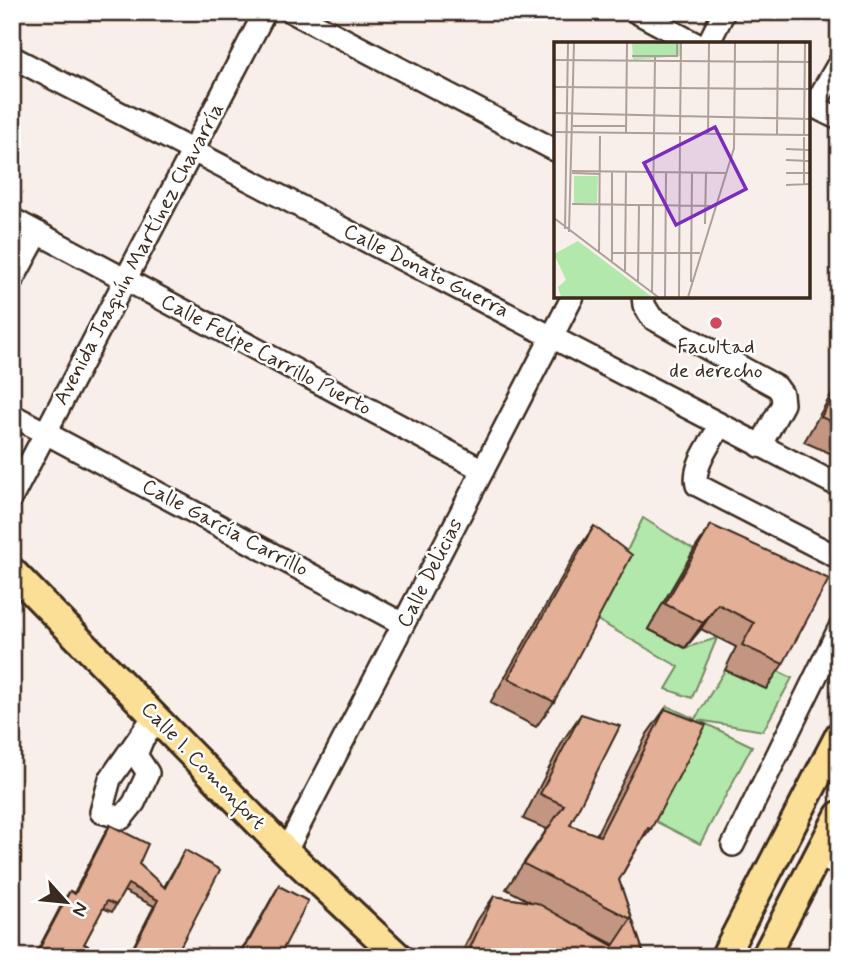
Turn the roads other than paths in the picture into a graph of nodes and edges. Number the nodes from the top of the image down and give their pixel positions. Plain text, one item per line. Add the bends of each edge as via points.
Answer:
1 (265, 12) edge
2 (292, 12) edge
3 (636, 12) edge
4 (724, 12) edge
5 (692, 42) edge
6 (709, 42) edge
7 (12, 57) edge
8 (839, 63) edge
9 (811, 105) edge
10 (839, 119) edge
11 (554, 149) edge
12 (193, 150) junction
13 (12, 219) edge
14 (38, 233) junction
15 (125, 280) junction
16 (12, 281) edge
17 (572, 298) edge
18 (643, 298) edge
19 (552, 337) junction
20 (12, 415) edge
21 (720, 426) junction
22 (46, 433) junction
23 (760, 446) junction
24 (483, 470) junction
25 (839, 486) edge
26 (12, 496) edge
27 (839, 558) edge
28 (12, 570) edge
29 (403, 624) junction
30 (839, 629) edge
31 (839, 735) edge
32 (839, 815) edge
33 (733, 845) dead end
34 (286, 851) junction
35 (828, 859) edge
36 (398, 957) edge
37 (724, 957) edge
38 (765, 957) edge

1 - 12 street, Avenida Joaquín Martínez Chavarría
2 - 11 street
3 - 5 street
4 - 6 street
7 - 12 street, Calle Donato Guerra
8 - 9 street
9 - 10 street
12 - 15 street, Avenida Joaquín Martínez Chavarría
12 - 19 street, Calle Donato Guerra
13 - 14 street, Calle Felipe Carrillo Puerto
14 - 15 street, Calle Felipe Carrillo Puerto
14 - 16 street
15 - 22 street, Avenida Joaquín Martínez Chavarría
15 - 24 street, Calle Felipe Carrillo Puerto
17 - 19 street, Calle Delicias
18 - 23 street via 652,318 777,387 783,404
19 - 21 street, Calle Donato Guerra
19 - 24 street, Calle Delicias
20 - 22 street, Calle García Carrillo
21 - 23 street, Calle Donato Guerra
21 - 27 street via 697,469 697,485
22 - 26 street, Avenida Joaquín Martínez Chavarría
22 - 29 street, Calle García Carrillo
23 - 25 street, Calle Donato Guerra
24 - 29 street, Calle Delicias
28 - 34 main road, Calle I. Comonfort
29 - 34 street, Calle Delicias
30 - 33 street
31 - 37 main road
32 - 35 main road
34 - 36 main road, Calle I. Comonfort
35 - 38 main road

